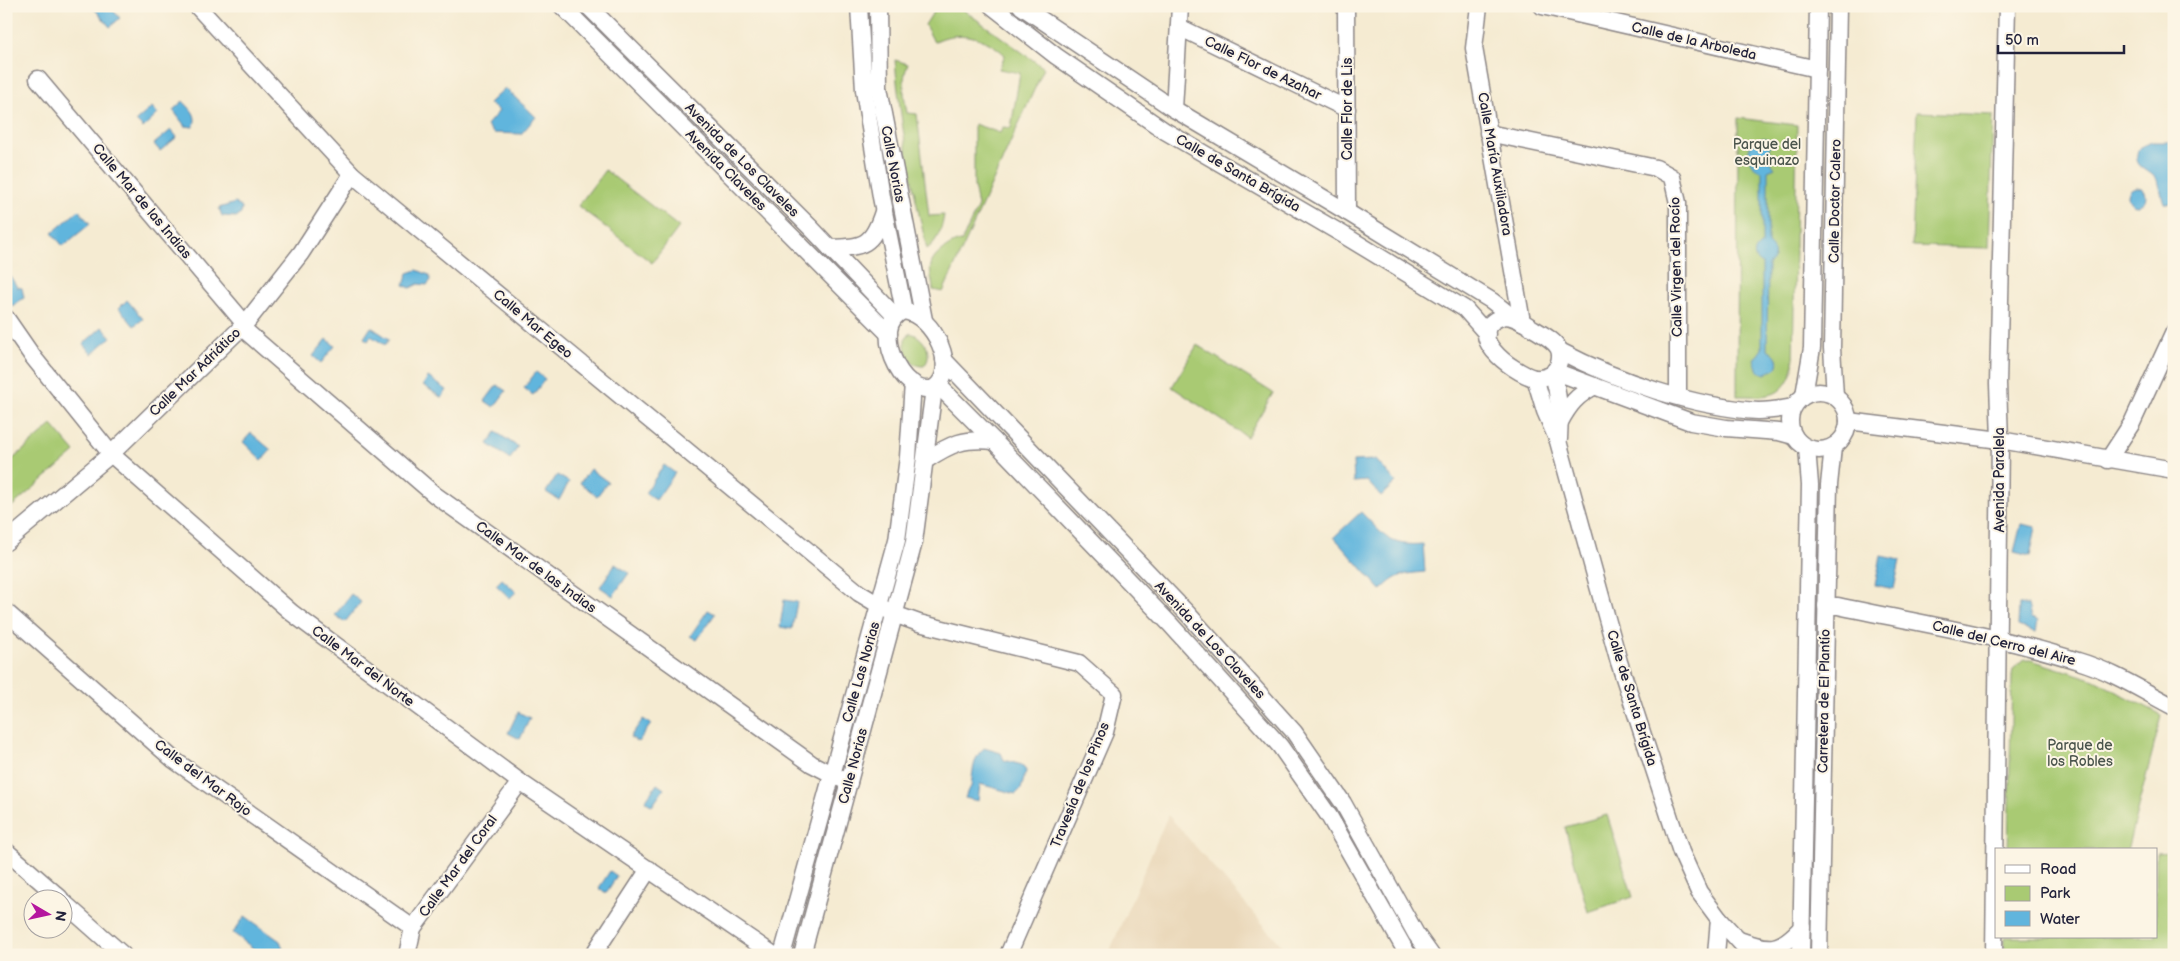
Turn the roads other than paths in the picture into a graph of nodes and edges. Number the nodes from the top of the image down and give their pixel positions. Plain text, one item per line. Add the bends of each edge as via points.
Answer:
1 (197, 6) edge
2 (562, 6) edge
3 (588, 6) edge
4 (859, 6) edge
5 (878, 6) edge
6 (992, 6) edge
7 (1021, 6) edge
8 (1180, 6) edge
9 (1346, 6) edge
10 (1479, 6) edge
11 (1542, 6) edge
12 (1818, 6) edge
13 (1838, 6) edge
14 (2007, 6) edge
15 (1179, 26) junction
16 (1817, 69) junction
17 (38, 79) dead end
18 (1174, 109) junction
19 (1347, 109) junction
20 (1488, 133) junction
21 (352, 174) junction
22 (884, 210) junction
23 (1347, 212) junction
24 (830, 248) junction
25 (900, 314) junction
26 (6, 318) edge
27 (1517, 319) junction
28 (924, 320) junction
29 (243, 326) junction
30 (2174, 332) edge
31 (890, 334) junction
32 (1486, 334) junction
33 (1560, 352) junction
34 (944, 360) junction
35 (1553, 373) junction
36 (1535, 378) junction
37 (913, 383) junction
38 (1594, 386) junction
39 (936, 387) junction
40 (1804, 395) junction
41 (1678, 396) junction
42 (1835, 396) junction
43 (1793, 408) junction
44 (1848, 421) junction
45 (1560, 422) junction
46 (1794, 436) junction
47 (2000, 440) junction
48 (994, 441) junction
49 (1558, 441) junction
50 (1833, 447) junction
51 (1807, 448) junction
52 (111, 454) junction
53 (926, 460) junction
54 (2108, 460) junction
55 (2174, 470) edge
56 (6, 542) edge
57 (880, 606) junction
58 (1826, 606) junction
59 (6, 612) edge
60 (894, 614) junction
61 (1998, 639) junction
62 (2174, 707) edge
63 (832, 776) junction
64 (520, 782) junction
65 (849, 783) junction
66 (1995, 848) edge
67 (6, 851) edge
68 (650, 869) junction
69 (1995, 876) edge
70 (48, 888) edge
71 (72, 910) edge
72 (1719, 920) junction
73 (1802, 927) junction
74 (413, 928) junction
75 (1739, 940) junction
76 (123, 955) edge
77 (407, 955) edge
78 (593, 955) edge
79 (774, 955) edge
80 (782, 955) edge
81 (802, 955) edge
82 (1008, 955) edge
83 (1408, 955) edge
84 (1431, 955) edge
85 (1716, 955) edge
86 (1752, 955) edge
87 (1801, 955) edge
88 (1819, 955) edge
89 (1994, 955) edge

1 - 21 street, Calle Mar Egeo
2 - 31 street, Avenida Claveles
3 - 24 street, Avenida de Los Claveles
4 - 22 street, Calle Norias via 864,90
5 - 28 street, Calle Norias via 879,88
6 - 32 street, Calle de Santa Brígida via 1056,56 1164,131 1464,309
7 - 18 street, Calle de Santa Brígida
8 - 15 street
9 - 19 street, Calle Flor de Lis
10 - 20 street, Calle María Auxiliadora via 1474,48
11 - 16 street, Calle de la Arboleda
12 - 16 street, Calle Doctor Calero
13 - 42 street, Calle Doctor Calero via 1832,348
14 - 47 street, Avenida Paralela via 1998,384
15 - 18 street
15 - 19 street, Calle Flor de Azahar
16 - 40 street, Calle Doctor Calero via 1812,348
17 - 29 street, Calle Mar de las Indias
18 - 23 street, Calle de Santa Brígida
19 - 23 street, Calle Flor de Lis
20 - 27 street, Calle María Auxiliadora
20 - 41 street, Calle Virgen del Rocío via 1656,168 1672,177 1678,203
21 - 29 street, Calle Mar Adriático via 301,253
21 - 57 street, Calle Mar Egeo via 859,593
22 - 24 street via 877,232 866,243
22 - 25 street, Calle Norias
23 - 27 street, Calle de Santa Brígida
24 - 25 street, Avenida de Los Claveles
25 - 28 street
25 - 31 street
26 - 52 street, Calle Mar del Norte
27 - 32 street via 1504,316 1492,322
27 - 33 street, Calle de Santa Brígida via 1552,340
28 - 34 street via 935,332
29 - 52 street, Calle Mar Adriático
29 - 63 street, Calle Mar de las Indias via 435,494
30 - 54 street via 2132,423
31 - 37 street via 892,355 898,368
32 - 36 street, Calle de Santa Brígida via 1493,353
33 - 35 street via 1558,366
33 - 41 street
34 - 39 street via 943,375
34 - 84 street, Avenida de Los Claveles via 1188,614 1294,732 1343,803
35 - 36 street
35 - 38 street
35 - 45 street, Calle de Santa Brígida via 1558,390
36 - 49 street, Calle de Santa Brígida
37 - 39 street via 925,389
37 - 57 street, Calle Las Norias via 902,514
38 - 45 street, Calle de Santa Brígida via 1572,402
38 - 46 street via 1691,422
39 - 48 street, Avenida de Los Claveles
39 - 53 street, Calle Norias
40 - 42 street via 1820,391
40 - 43 street
41 - 43 street via 1759,411
42 - 44 street via 1842,403
43 - 46 street via 1790,417
44 - 47 street
44 - 50 street via 1844,436
45 - 49 street, Calle de Santa Brígida
46 - 51 street
47 - 54 street
47 - 61 street, Avenida Paralela
48 - 53 street via 960,441
48 - 83 street, Avenida de Los Claveles via 1170,624 1280,746 1329,816
49 - 72 street, Calle de Santa Brígida via 1666,811 1699,892
50 - 51 street
50 - 58 street, Carretera de El Plantío
51 - 73 street, Carretera de El Plantío via 1810,485
52 - 56 street, Calle Mar Adriático
52 - 64 street, Calle Mar del Norte via 292,613
53 - 60 street, Calle Norias via 914,542
54 - 55 street
57 - 60 street, Calle Mar Egeo
57 - 63 street, Calle Las Norias
58 - 61 street, Calle del Cerro del Aire
58 - 88 street, Carretera de El Plantío
59 - 74 street, Calle del Mar Rojo via 174,760
60 - 65 street, Calle Norias
60 - 82 street, Travesía de los Pinos via 1079,663 1114,694 1105,732
61 - 62 street, Calle del Cerro del Aire via 2097,668
61 - 66 street, Avenida Paralela
63 - 65 street, Calle Mar de las Indias
63 - 80 street, Calle Las Norias
64 - 68 street, Calle Mar del Norte
64 - 74 street, Calle Mar del Coral
65 - 81 street, Calle Norias
67 - 70 street
68 - 78 street
68 - 79 street, Calle Mar del Norte
69 - 89 street, Avenida Paralela
71 - 76 street
72 - 75 street, Calle de Santa Brígida
72 - 85 street
73 - 75 street, Calle de Santa Brígida via 1776,949
73 - 87 street, Carretera de El Plantío
74 - 77 street, Calle Mar del Coral
75 - 86 street, Calle de Santa Brígida

